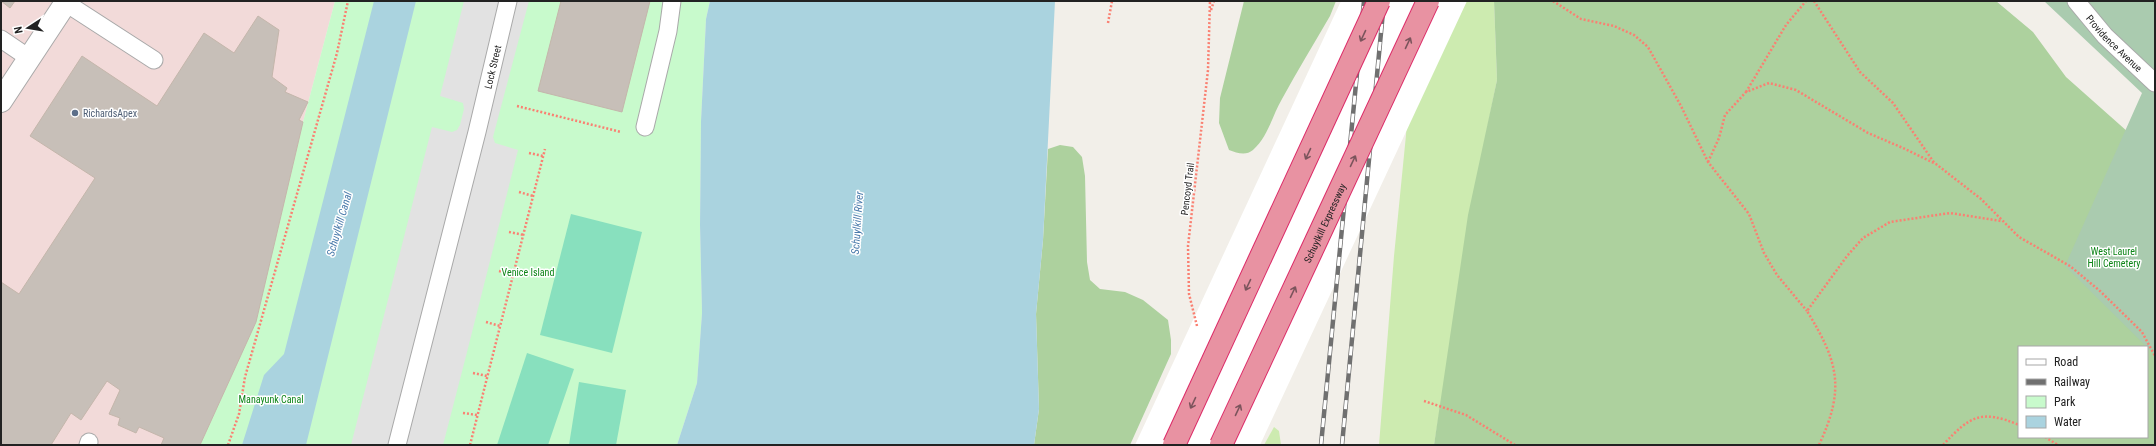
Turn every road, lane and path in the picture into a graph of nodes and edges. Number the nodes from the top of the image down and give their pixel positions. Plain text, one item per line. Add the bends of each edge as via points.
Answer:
1 (348, 1) edge
2 (508, 1) edge
3 (672, 1) edge
4 (1112, 1) edge
5 (1210, 1) edge
6 (1214, 1) edge
7 (1380, 1) edge
8 (1428, 1) edge
9 (1553, 1) edge
10 (1806, 1) edge
11 (1814, 1) edge
12 (2076, 1) edge
13 (66, 2) edge
14 (1210, 12) junction
15 (1108, 23) dead end
16 (1, 39) edge
17 (29, 58) junction
18 (154, 60) dead end
19 (2155, 83) edge
20 (1746, 92) junction
21 (1, 100) edge
22 (517, 106) dead end
23 (645, 127) dead end
24 (615, 131) dead end
25 (545, 149) dead end
26 (529, 153) dead end
27 (543, 156) junction
28 (1708, 162) junction
29 (1936, 164) junction
30 (519, 192) dead end
31 (533, 196) junction
32 (2002, 221) junction
33 (509, 232) dead end
34 (524, 235) junction
35 (499, 271) dead end
36 (513, 275) junction
37 (1808, 311) junction
38 (486, 322) dead end
39 (500, 326) junction
40 (1197, 328) dead end
41 (2155, 356) edge
42 (473, 373) dead end
43 (487, 376) junction
44 (1424, 401) dead end
45 (463, 412) dead end
46 (477, 415) junction
47 (2018, 425) edge
48 (2047, 438) edge
49 (228, 445) edge
50 (397, 445) edge
51 (470, 445) edge
52 (1174, 445) edge
53 (1221, 445) edge
54 (1515, 445) edge
55 (1818, 445) edge
56 (1943, 445) edge
57 (2058, 445) edge

1 - 49 path via 337,53 245,377 239,414
2 - 50 lane, Lock Street
3 - 23 lane via 668,31
4 - 15 path
5 - 14 path, Pencoyd Trail
6 - 14 path
7 -> 52 highway, bridge
53 -> 8 highway, Schuylkill Expressway, bridge
9 - 28 path via 1581,19 1614,26 1634,35 1648,47
10 - 20 path via 1786,26
11 - 29 path via 1860,72 1893,103
12 - 19 lane, Providence Avenue via 2105,36
13 - 17 street
13 - 18 lane
14 - 40 path, Pencoyd Trail via 1208,70 1188,246 1189,294
16 - 17 lane
17 - 21 street
20 - 28 path via 1725,115 1719,138
20 - 29 path via 1769,83 1796,90 1868,133
22 - 24 path
25 - 27 path
26 - 27 path
27 - 31 path
28 - 37 path via 1750,214 1764,253 1777,275
29 - 32 path via 1981,200
30 - 31 path
31 - 34 path
32 - 37 path via 1950,213 1890,222 1863,238
32 - 41 path via 2019,237 2070,266 2100,291 2142,332
33 - 34 path
34 - 36 path
35 - 36 path
36 - 39 path
37 - 55 path via 1829,354 1837,384 1830,420
38 - 39 path
39 - 43 path
42 - 43 path
43 - 46 path
44 - 54 path via 1466,415
45 - 46 path
46 - 51 path
47 - 56 path via 1999,417 1984,416 1960,427
48 - 57 path

